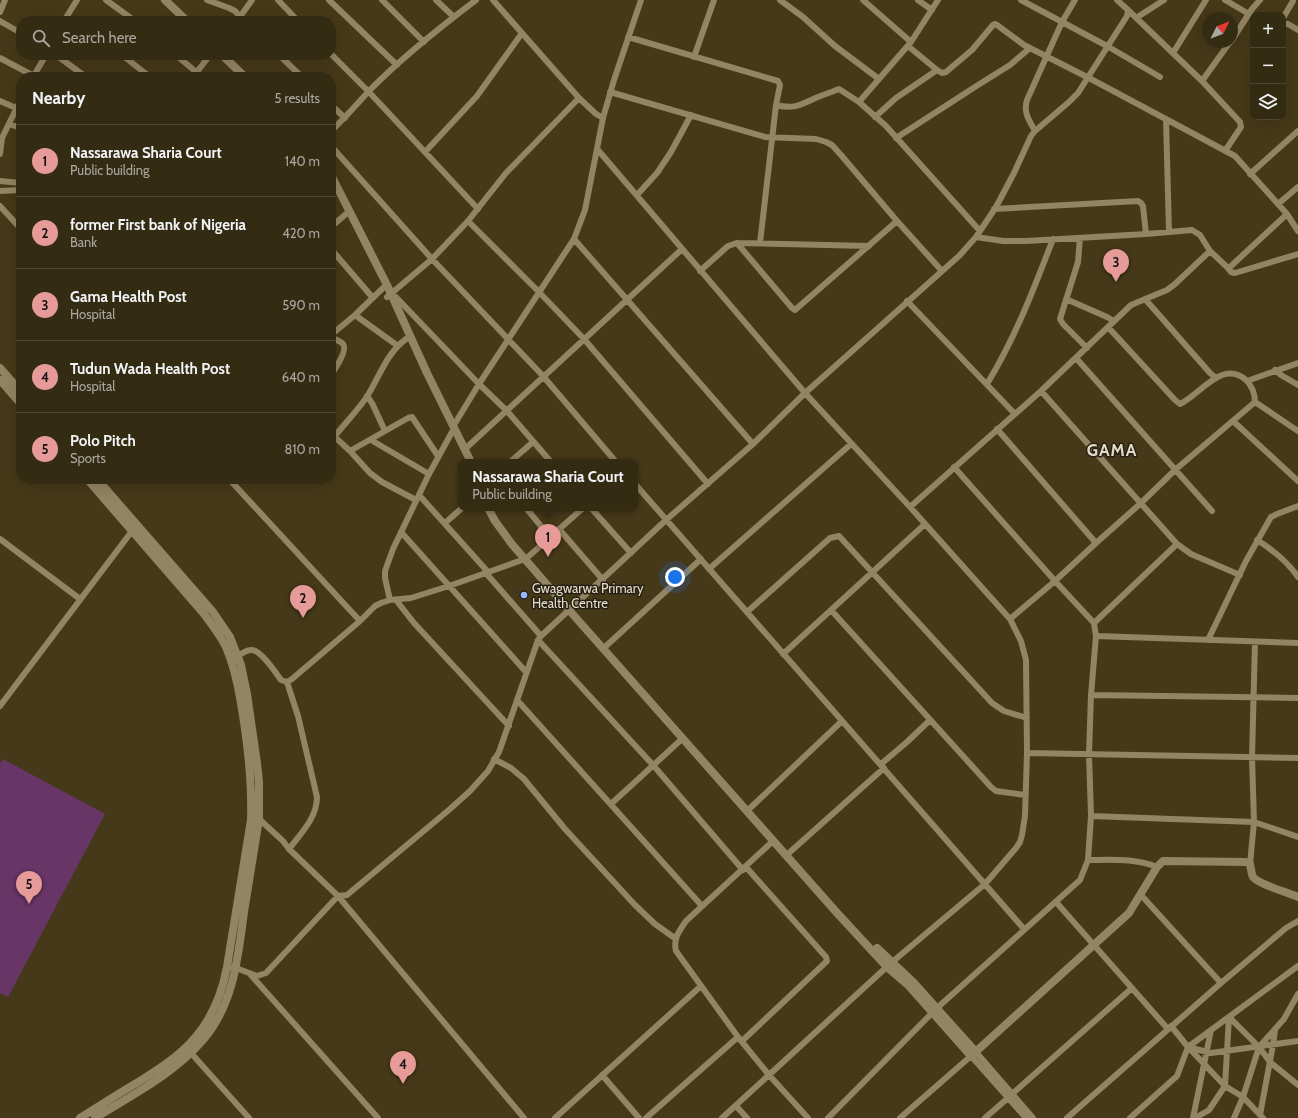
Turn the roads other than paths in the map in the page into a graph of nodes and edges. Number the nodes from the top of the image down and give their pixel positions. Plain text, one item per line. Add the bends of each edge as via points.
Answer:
1 (5, 0) edge
2 (77, 0) edge
3 (106, 0) edge
4 (165, 0) edge
5 (207, 0) edge
6 (252, 0) edge
7 (278, 0) edge
8 (329, 0) edge
9 (382, 0) edge
10 (436, 0) edge
11 (476, 0) edge
12 (493, 0) edge
13 (640, 0) edge
14 (714, 0) edge
15 (780, 0) edge
16 (863, 0) edge
17 (918, 0) edge
18 (938, 0) edge
19 (1021, 0) edge
20 (1074, 0) edge
21 (1117, 0) edge
22 (1164, 0) edge
23 (1206, 0) edge
24 (1225, 0) edge
25 (1260, 0) edge
26 (1294, 2) edge
27 (932, 10) junction
28 (1128, 10) junction
29 (0, 12) edge
30 (1286, 14) edge
31 (70, 16) edge
32 (128, 16) edge
33 (182, 16) edge
34 (238, 16) edge
35 (242, 16) edge
36 (293, 16) edge
37 (454, 17) junction
38 (1248, 17) junction
39 (1136, 18) junction
40 (0, 20) edge
41 (1250, 20) edge
42 (1062, 22) junction
43 (1286, 24) edge
44 (1298, 30) edge
45 (16, 31) edge
46 (1238, 31) edge
47 (522, 33) junction
48 (628, 37) junction
49 (424, 42) junction
50 (910, 44) junction
51 (1107, 46) junction
52 (1030, 48) junction
53 (1226, 48) edge
54 (1174, 53) junction
55 (1047, 55) junction
56 (694, 57) junction
57 (0, 58) edge
58 (336, 59) edge
59 (43, 60) edge
60 (63, 60) edge
61 (128, 60) edge
62 (181, 60) edge
63 (206, 60) edge
64 (227, 60) edge
65 (284, 60) edge
66 (397, 65) junction
67 (937, 70) junction
68 (26, 72) edge
69 (36, 72) edge
70 (79, 72) edge
71 (144, 72) edge
72 (193, 72) edge
73 (197, 72) edge
74 (240, 72) edge
75 (297, 72) edge
76 (1089, 78) junction
77 (1160, 78) dead end
78 (879, 79) junction
79 (1202, 81) junction
80 (369, 92) junction
81 (610, 92) junction
82 (579, 98) junction
83 (0, 101) edge
84 (859, 102) junction
85 (776, 105) junction
86 (16, 108) joint
87 (336, 110) edge
88 (691, 115) junction
89 (875, 117) junction
90 (345, 118) junction
91 (603, 118) junction
92 (1166, 119) junction
93 (8, 124) junction
94 (16, 126) edge
95 (336, 126) edge
96 (1035, 130) junction
97 (1298, 131) edge
98 (1, 138) edge
99 (772, 138) junction
100 (896, 138) junction
101 (598, 150) junction
102 (1225, 151) junction
103 (336, 152) edge
104 (425, 152) junction
105 (0, 154) edge
106 (1250, 174) junction
107 (0, 181) edge
108 (16, 183) edge
109 (336, 185) edge
110 (1298, 187) edge
111 (16, 190) edge
112 (0, 191) edge
113 (336, 195) edge
114 (637, 195) junction
115 (1278, 204) junction
116 (0, 206) edge
117 (478, 209) junction
118 (994, 209) junction
119 (346, 214) junction
120 (1287, 214) junction
121 (468, 221) junction
122 (897, 221) junction
123 (336, 223) edge
124 (16, 224) edge
125 (980, 231) junction
126 (1298, 231) edge
127 (1169, 232) junction
128 (1146, 234) junction
129 (976, 237) junction
130 (1080, 238) junction
131 (574, 239) junction
132 (1053, 239) junction
133 (737, 243) junction
134 (760, 244) junction
135 (869, 246) junction
136 (681, 250) junction
137 (1210, 251) junction
138 (1298, 254) edge
139 (336, 255) edge
140 (432, 259) junction
141 (1227, 267) junction
142 (700, 271) junction
143 (942, 271) junction
144 (382, 288) junction
145 (539, 292) junction
146 (390, 295) junction
147 (372, 298) junction
148 (627, 299) junction
149 (1066, 299) junction
150 (1145, 299) junction
151 (907, 301) junction
152 (355, 315) junction
153 (1114, 321) junction
154 (1108, 327) junction
155 (336, 330) edge
156 (336, 337) edge
157 (406, 339) junction
158 (508, 339) junction
159 (584, 339) junction
160 (398, 346) junction
161 (1086, 348) junction
162 (1076, 358) junction
163 (1298, 363) edge
164 (0, 368) edge
165 (336, 368) edge
166 (1275, 370) junction
167 (543, 376) junction
168 (1216, 378) junction
169 (0, 380) edge
170 (1247, 381) junction
171 (479, 384) junction
172 (987, 384) junction
173 (1298, 385) edge
174 (16, 386) edge
175 (1041, 391) junction
176 (805, 393) junction
177 (367, 396) junction
178 (16, 398) edge
179 (1255, 402) junction
180 (507, 411) junction
181 (1014, 413) junction
182 (1233, 421) junction
183 (453, 429) junction
184 (997, 429) junction
185 (385, 431) junction
186 (1298, 431) edge
187 (336, 435) edge
188 (336, 439) edge
189 (371, 440) junction
190 (534, 442) junction
191 (752, 444) junction
192 (851, 444) junction
193 (465, 449) junction
194 (350, 451) junction
195 (438, 456) junction
196 (465, 459) edge
197 (470, 459) edge
198 (514, 459) edge
199 (548, 459) edge
200 (613, 459) edge
201 (954, 467) junction
202 (1175, 470) junction
203 (429, 474) junction
204 (1298, 481) edge
205 (91, 484) edge
206 (101, 484) edge
207 (235, 484) edge
208 (708, 484) junction
209 (638, 487) edge
210 (418, 497) junction
211 (1141, 503) junction
212 (1298, 506) edge
213 (910, 507) junction
214 (459, 511) edge
215 (490, 511) edge
216 (495, 511) edge
217 (528, 511) edge
218 (580, 511) edge
219 (594, 511) edge
220 (1212, 511) dead end
221 (666, 520) junction
222 (445, 523) junction
223 (925, 524) junction
224 (559, 529) junction
225 (132, 531) junction
226 (401, 532) junction
227 (550, 537) junction
228 (0, 539) edge
229 (1257, 540) junction
230 (1096, 542) junction
231 (1176, 544) junction
232 (631, 554) junction
233 (527, 557) junction
234 (701, 559) junction
235 (709, 569) junction
236 (487, 572) junction
237 (873, 572) junction
238 (1240, 575) junction
239 (1298, 577) edge
240 (603, 580) junction
241 (1055, 581) junction
242 (449, 586) junction
243 (80, 599) junction
244 (393, 600) junction
245 (570, 609) junction
246 (831, 610) junction
247 (747, 612) junction
248 (1010, 619) junction
249 (360, 621) junction
250 (1094, 623) junction
251 (1096, 636) junction
252 (540, 638) junction
253 (1208, 640) junction
254 (1255, 642) junction
255 (1298, 643) edge
256 (606, 646) junction
257 (784, 654) junction
258 (234, 658) junction
259 (526, 672) junction
260 (287, 682) junction
261 (1091, 695) junction
262 (1253, 698) junction
263 (1298, 698) edge
264 (517, 700) junction
265 (0, 706) edge
266 (1027, 718) junction
267 (930, 720) junction
268 (842, 721) junction
269 (509, 726) junction
270 (683, 738) junction
271 (1027, 753) junction
272 (1089, 754) junction
273 (1252, 758) junction
274 (1298, 758) edge
275 (494, 759) junction
276 (653, 765) junction
277 (883, 766) junction
278 (1025, 795) junction
279 (612, 804) junction
280 (749, 809) junction
281 (1091, 816) junction
282 (259, 819) junction
283 (1254, 822) junction
284 (1298, 837) edge
285 (773, 841) junction
286 (290, 849) junction
287 (790, 852) junction
288 (1088, 860) junction
289 (1250, 864) junction
290 (1157, 867) junction
291 (744, 868) junction
292 (985, 884) junction
293 (1141, 895) junction
294 (338, 896) junction
295 (1298, 897) edge
296 (1056, 902) junction
297 (702, 906) junction
298 (1298, 921) edge
299 (1024, 929) junction
300 (676, 939) junction
301 (1093, 945) junction
302 (889, 965) junction
303 (1298, 966) edge
304 (227, 967) junction
305 (236, 968) junction
306 (247, 971) junction
307 (1221, 983) junction
308 (701, 986) junction
309 (1132, 988) junction
310 (1298, 994) edge
311 (935, 1010) junction
312 (1228, 1017) junction
313 (1170, 1028) junction
314 (1211, 1030) junction
315 (1275, 1030) junction
316 (740, 1039) junction
317 (1298, 1041) edge
318 (1273, 1045) junction
319 (1188, 1047) junction
320 (1259, 1047) junction
321 (1226, 1051) junction
322 (1207, 1052) junction
323 (191, 1053) junction
324 (973, 1054) junction
325 (1270, 1062) junction
326 (1204, 1064) junction
327 (770, 1075) junction
328 (602, 1076) junction
329 (153, 1077) junction
330 (1298, 1085) edge
331 (1224, 1086) junction
332 (1010, 1096) junction
333 (1243, 1097) junction
334 (736, 1106) junction
335 (1132, 1117) edge
336 (1262, 1117) edge
337 (80, 1118) edge
338 (95, 1118) edge
339 (249, 1118) edge
340 (378, 1118) edge
341 (524, 1118) edge
342 (555, 1118) edge
343 (639, 1118) edge
344 (646, 1118) edge
345 (722, 1118) edge
346 (747, 1118) edge
347 (808, 1118) edge
348 (828, 1118) edge
349 (900, 1118) edge
350 (985, 1118) edge
351 (1026, 1118) edge
352 (1034, 1118) edge
353 (1067, 1118) edge
354 (1194, 1118) edge
355 (1234, 1118) edge

1 - 29 street
2 - 31 street
3 - 32 street
4 - 33 street
5 - 34 street via 235,11
6 - 35 street
7 - 36 street
8 - 66 street
9 - 49 street
10 - 37 street
11 - 37 street
12 - 47 street
13 - 48 street
14 - 56 street
15 - 78 street
16 - 50 street
17 - 27 street
18 - 27 street
19 - 42 street
20 - 42 street
21 - 28 street
22 - 39 street
23 - 54 street
24 - 38 street
25 - 38 street
26 - 30 street
27 - 50 street
28 - 39 street
28 - 51 street via 1127,16
37 - 49 street
38 - 41 street
38 - 46 street
39 - 54 street
40 - 45 street
42 - 51 street
42 - 55 street
43 - 44 street
47 - 82 street
47 - 104 street via 477,96
48 - 56 street
48 - 81 street
49 - 66 street
50 - 67 street
50 - 78 street
51 - 76 street
51 - 77 street
52 - 55 street
52 - 67 street via 995,24 953,67 942,73
52 - 100 street via 1010,65
53 - 79 street
54 - 79 street
55 - 76 street
55 - 96 street via 1025,106 1026,115
56 - 85 street via 778,81 780,85
57 - 68 street
58 - 80 street
59 - 69 street
60 - 70 street
61 - 71 street
62 - 72 street
63 - 73 street
64 - 74 street
65 - 75 street
66 - 80 street
67 - 89 street via 896,98
76 - 92 street
76 - 96 street via 1069,102
78 - 84 street
79 - 102 street via 1242,125
80 - 90 street
80 - 104 street
81 - 88 street
81 - 91 street
82 - 91 street
82 - 117 street via 506,173
83 - 86 street
84 - 85 street via 839,89 799,106
84 - 89 street
85 - 99 street
86 - 93 street
87 - 90 street
88 - 99 street
88 - 114 street via 657,173
89 - 100 street
90 - 95 street
91 - 101 street
92 - 102 street
92 - 127 street
93 - 94 street
93 - 98 street
96 - 118 street
97 - 106 street
98 - 105 street
99 - 122 street via 816,139 832,145
99 - 134 street
100 - 125 street
101 - 114 street
101 - 131 street via 585,210
102 - 106 street via 1238,159
103 - 140 street
104 - 117 street
106 - 115 street
107 - 108 street
109 - 146 street
110 - 115 street
111 - 112 street
113 - 119 street
114 - 136 street
115 - 120 street
116 - 124 street
117 - 121 street
118 - 125 street
118 - 128 street via 1138,201 1143,206
119 - 123 street
119 - 144 street
120 - 126 street
120 - 141 street
121 - 140 street
121 - 145 street
122 - 135 street
122 - 143 street
125 - 129 street
127 - 128 street
127 - 137 street via 1196,231
128 - 130 street
129 - 132 street via 1003,241
129 - 143 street
130 - 132 street
130 - 149 street via 1078,262
131 - 145 street
131 - 148 street
132 - 172 street via 1025,312
133 - 134 street
133 - 135 street via 795,310
133 - 142 street via 728,246
134 - 135 street
136 - 142 street
136 - 148 street
137 - 141 street
137 - 150 street via 1167,290
138 - 141 street via 1235,273
139 - 147 street
140 - 146 street
140 - 158 street
142 - 176 street
143 - 151 street
144 - 146 street
144 - 147 street
145 - 158 street
145 - 159 street
146 - 157 street
146 - 171 street
146 - 183 street
147 - 152 street
148 - 159 street
148 - 191 street
149 - 153 street
149 - 161 street via 1060,319
150 - 153 street via 1134,303
150 - 168 street
151 - 172 street
151 - 176 street
152 - 155 street
152 - 160 street
153 - 154 street
154 - 161 street
154 - 168 street via 1180,404
156 - 165 street via 344,348
157 - 160 street
157 - 183 street
158 - 167 street
158 - 171 street
159 - 167 street
159 - 208 street
160 - 177 street
161 - 162 street
162 - 175 street
162 - 202 street
163 - 166 street
164 - 174 street
166 - 170 street
166 - 173 street
167 - 180 street
167 - 200 street
168 - 170 street via 1231,373
169 - 178 street
170 - 179 street via 1253,389
171 - 180 street
171 - 183 street
172 - 181 street
175 - 181 street
175 - 211 street
176 - 191 street
176 - 192 street
177 - 185 street
177 - 187 street
179 - 182 street
179 - 186 street
180 - 190 street
180 - 193 street
181 - 184 street
182 - 202 street
182 - 204 street
183 - 193 street
183 - 195 street
183 - 196 street
184 - 201 street
184 - 230 street
185 - 189 street
185 - 195 street via 412,417
188 - 194 street
189 - 194 street
189 - 203 street
190 - 198 street
190 - 199 street
191 - 208 street
192 - 213 street
192 - 235 street
193 - 197 street
194 - 210 street via 382,482
195 - 203 street
201 - 213 street
201 - 241 street
202 - 211 street
202 - 220 street
203 - 210 street
205 - 225 street
206 - 258 street via 213,612 230,637
207 - 249 street
208 - 221 street
209 - 221 street
210 - 222 street
210 - 226 street
211 - 230 street
211 - 231 street
212 - 229 street via 1271,517
213 - 223 street
214 - 222 street
215 - 233 street via 500,529
216 - 233 street
217 - 227 street
218 - 224 street
219 - 232 street
221 - 232 street
221 - 234 street
222 - 236 street
223 - 237 street
223 - 248 street
224 - 227 street
224 - 240 street
225 - 243 street
225 - 258 street via 204,614
226 - 242 street
226 - 244 street via 385,571
227 - 233 street
228 - 243 street
229 - 238 street
229 - 239 street via 1276,553
230 - 241 street
231 - 238 street via 1191,554
231 - 250 street
232 - 240 street
233 - 236 street
233 - 245 street
234 - 235 street
234 - 256 street
235 - 247 street
236 - 242 street
236 - 252 street
237 - 246 street
237 - 247 street via 842,538 833,536
237 - 266 street via 992,703 1004,711
238 - 253 street
240 - 245 street
241 - 248 street
241 - 250 street
242 - 244 street via 411,598
242 - 259 street
243 - 265 street
244 - 249 street via 374,606
244 - 269 street
245 - 252 street
245 - 256 street
245 - 270 street
246 - 257 street
246 - 267 street
247 - 257 street
248 - 266 street via 1021,641 1026,660
249 - 260 street
250 - 251 street
251 - 253 street
251 - 261 street
252 - 259 street
252 - 276 street
253 - 254 street
254 - 255 street
254 - 262 street
256 - 280 street
257 - 268 street
258 - 260 street via 253,650 259,653 281,680
258 - 282 street via 247,694 259,782
258 - 304 street via 252,801
259 - 264 street
260 - 286 street via 298,716 317,797 312,819
261 - 262 street
261 - 272 street
262 - 263 street
262 - 273 street
264 - 269 street
264 - 279 street
266 - 271 street
267 - 277 street
267 - 278 street via 996,791
268 - 277 street
268 - 280 street
269 - 275 street
270 - 276 street
270 - 280 street
271 - 272 street
271 - 278 street
272 - 273 street
272 - 281 street
273 - 274 street
273 - 283 street
275 - 294 street via 488,771 450,809 347,895
275 - 300 street via 524,779 565,829 635,905
276 - 279 street
276 - 291 street
277 - 287 street
277 - 292 street
278 - 292 street via 1025,816 1020,842
279 - 297 street
280 - 285 street
280 - 287 street
281 - 283 street
281 - 288 street
282 - 286 street
282 - 305 street
283 - 284 street
283 - 289 street
285 - 291 street
285 - 302 street via 838,914
286 - 294 street
287 - 302 street
288 - 290 street via 1135,861
288 - 296 street via 1080,880
289 - 290 street via 1166,861
289 - 295 street via 1252,876 1256,879
290 - 293 street
291 - 297 street
291 - 316 street via 827,961
292 - 299 street
292 - 302 street
293 - 301 street via 1129,913
293 - 307 street
294 - 306 street via 266,973 257,976
294 - 341 street
296 - 299 street
296 - 301 street
297 - 300 street via 686,921
298 - 307 street via 1286,928
299 - 311 street
300 - 308 street via 676,951
301 - 309 street
301 - 324 street
302 - 311 street
302 - 327 street
303 - 312 street
304 - 305 street
304 - 329 street via 219,999 202,1028 182,1052
305 - 306 street
305 - 323 street via 221,1013 211,1030
306 - 340 street
307 - 313 street
308 - 316 street
308 - 328 street
309 - 313 street
309 - 332 street
310 - 315 street
311 - 324 street
311 - 348 street
312 - 314 street
312 - 320 street
312 - 321 street
313 - 319 street
313 - 353 street
314 - 319 street
314 - 322 street
315 - 318 street
315 - 320 street
316 - 327 street
316 - 344 street
317 - 318 street
318 - 320 street
318 - 325 street
319 - 322 street
319 - 326 street
319 - 335 street via 1177,1076
320 - 321 street
320 - 325 street
320 - 333 street
321 - 322 street
321 - 331 street
322 - 326 street
323 - 329 street via 170,1071
323 - 339 street
324 - 332 street
324 - 349 street
325 - 330 street
325 - 336 street
326 - 331 street
326 - 354 street
327 - 334 street
327 - 347 street
328 - 342 street
328 - 343 street
329 - 337 street
329 - 338 street
331 - 333 street
331 - 354 street via 1209,1110
332 - 350 street
332 - 351 street
332 - 352 street
333 - 336 street
333 - 355 street
334 - 345 street
334 - 346 street

